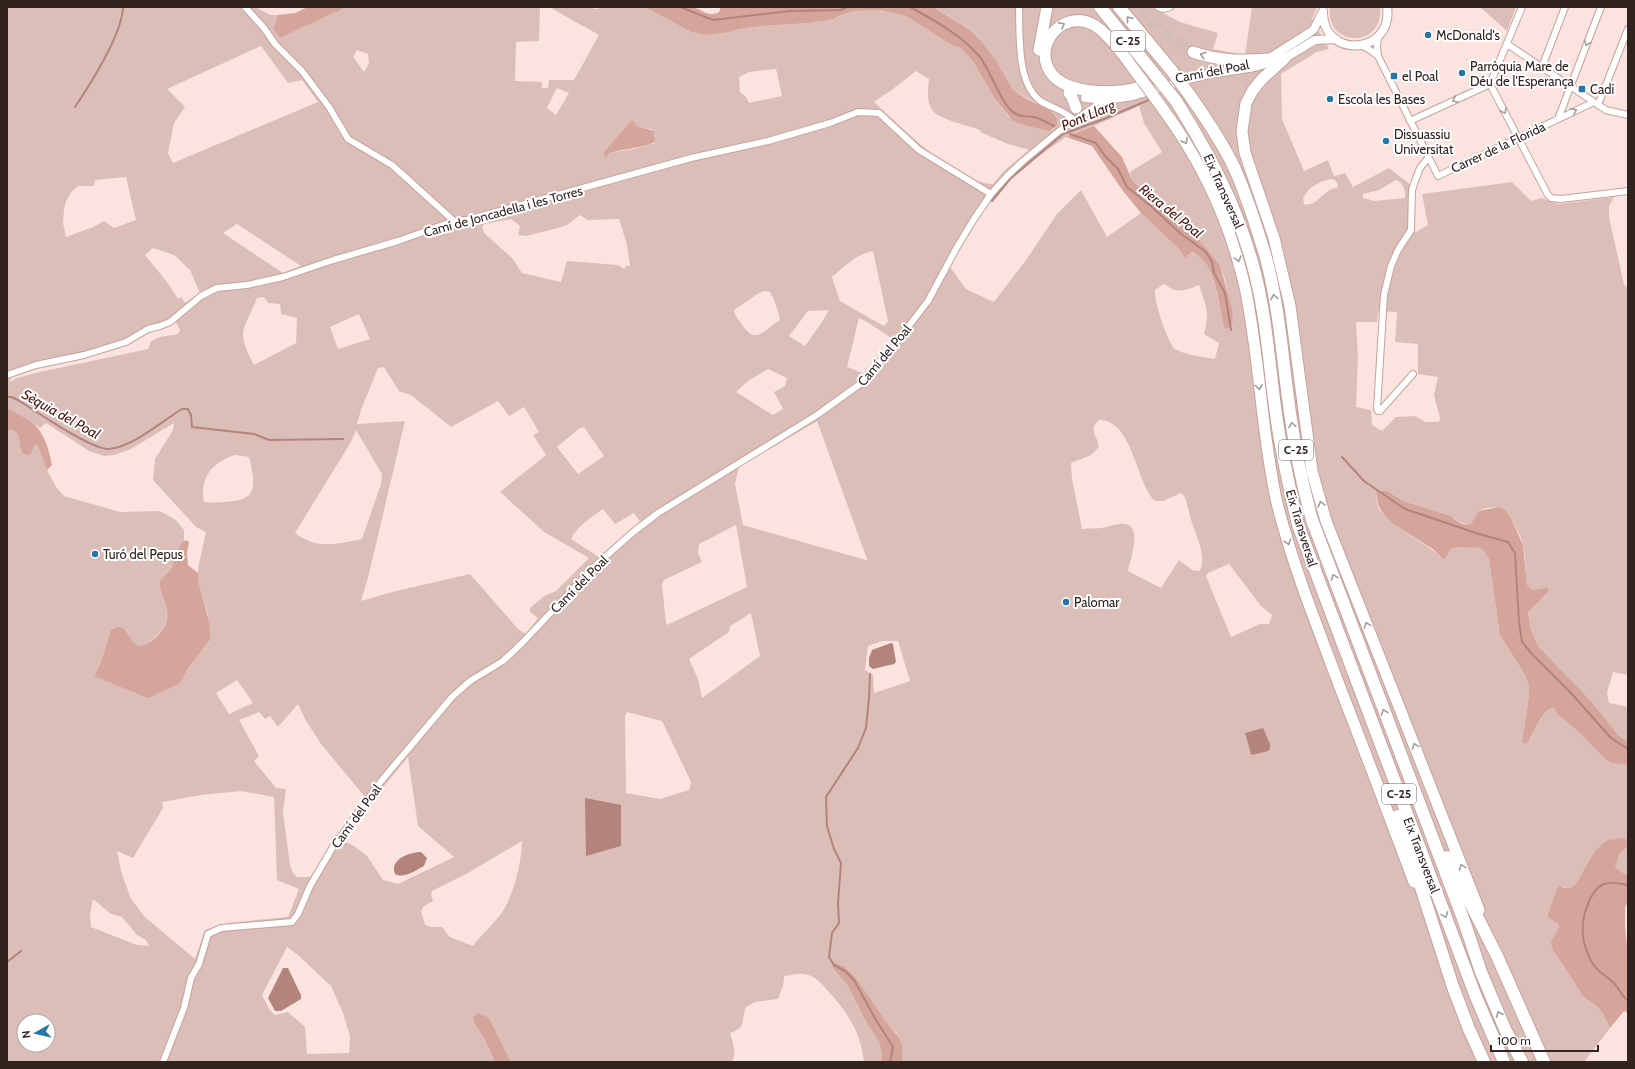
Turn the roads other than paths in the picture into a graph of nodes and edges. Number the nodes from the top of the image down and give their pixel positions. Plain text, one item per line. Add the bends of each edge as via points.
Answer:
1 (245, 7) edge
2 (1019, 7) edge
3 (1047, 7) edge
4 (1100, 7) edge
5 (1119, 7) edge
6 (1158, 7) edge
7 (1170, 7) edge
8 (1387, 7) edge
9 (1394, 7) edge
10 (1522, 7) edge
11 (1565, 7) edge
12 (1601, 7) edge
13 (1323, 9) edge
14 (1388, 16) junction
15 (1628, 29) edge
16 (1378, 37) junction
17 (1336, 39) junction
18 (1506, 44) junction
19 (1361, 45) junction
20 (1193, 52) tunnel mouth
21 (1378, 56) junction
22 (1268, 58) junction
23 (1285, 58) junction
24 (1542, 67) junction
25 (1142, 84) junction
26 (1490, 84) junction
27 (1571, 86) junction
28 (1069, 93) junction
29 (1084, 98) junction
30 (1104, 100) junction
31 (1596, 103) junction
32 (1076, 115) junction
33 (1628, 115) edge
34 (1558, 119) junction
35 (1410, 121) junction
36 (1519, 138) junction
37 (1428, 158) junction
38 (1628, 191) edge
39 (991, 194) junction
40 (454, 221) junction
41 (1413, 374) dead end
42 (7, 375) edge
43 (1367, 711) junction
44 (1418, 801) junction
45 (1497, 956) junction
46 (1452, 987) junction
47 (163, 1062) edge
48 (1484, 1062) edge
49 (1504, 1062) edge
50 (1522, 1062) edge
51 (1544, 1062) edge

1 - 40 street via 275,44 302,71 329,107 348,139 392,165
2 - 32 street via 1021,60 1030,90 1042,101 1069,115
3 - 28 highway via 1039,50 1041,65 1050,81
4 - 43 highway, Eix Transversal / C-25, bridge via 1176,101 1218,172 1236,212 1253,263 1266,330 1277,421 1298,525
44 -> 5 highway, Eix Transversal / C-25, bridge via 1312,520 1300,476 1277,312 1266,259 1250,207 1234,167 1214,130 1172,71
6 - 7 street
8 - 14 street
9 - 14 street
10 - 18 street
11 - 24 street
12 -> 27 street, Carrer de la Florida
13 - 17 street via 1326,28
13 - 22 street, Camí del Poal via 1309,34 1279,54
14 - 16 street
15 - 31 street
16 - 19 street
16 - 21 street
17 - 19 street via 1348,45
17 - 23 street, Camí del Poal via 1315,40
18 - 24 street
18 - 26 street
19 - 21 street
22 -> 20 highway via 1234,61 1206,57
21 - 35 street
22 - 25 street, Camí del Poal via 1249,65
23 - 30 street, Camí del Poal via 1255,67 1203,75 1133,96
45 -> 23 highway via 1326,521 1312,471 1290,306 1274,238 1245,154 1242,131 1246,103 1253,90 1262,78
24 - 27 street
25 -> 25 highway via 1107,92 1067,85 1055,77 1047,66 1047,43 1053,32 1064,23 1078,20 1092,24 1100,28
25 - 29 street, Camí del Poal via 1134,92 1091,95
25 -> 46 highway, bridge via 1179,131 1205,176 1232,240 1245,289 1269,462 1288,543
26 -> 35 street
26 -> 36 street
27 - 31 street
27 - 34 street, Carrer de la Florida
28 - 29 highway
28 - 32 highway
29 - 30 street, Camí del Poal
29 - 32 street, Camí del Poal via 1080,101
30 - 32 street, Camí del Poal
31 - 33 street via 1606,110
34 -> 31 street, Carrer de la Florida
32 - 39 street, Camí del Poal via 1023,161
34 - 36 street, Carrer de la Florida
35 - 37 street
36 - 37 street, Carrer de la Florida via 1438,176
36 - 38 street via 1545,192 1551,198
37 - 41 street via 1420,168 1412,190 1411,230 1391,266 1384,295 1378,411
39 - 40 street, Camí de Joncadella i les Torres via 919,150 879,113 858,112 768,141 691,158 467,220
39 - 47 street, Camí del Poal via 957,247 928,301 860,384 817,415 658,514 632,533 596,565 522,643 452,697 382,780 333,847 292,922 221,928 208,934
40 - 42 street, Camí de Joncadella i les Torres via 282,277 247,285 217,288 201,296 170,322 148,329 126,342
43 - 46 highway via 1382,767
43 -> 49 highway, Eix Transversal / C-25 via 1476,997
44 - 45 highway
50 -> 44 highway, Eix Transversal / C-25 via 1481,972
45 - 51 highway
46 - 48 highway

